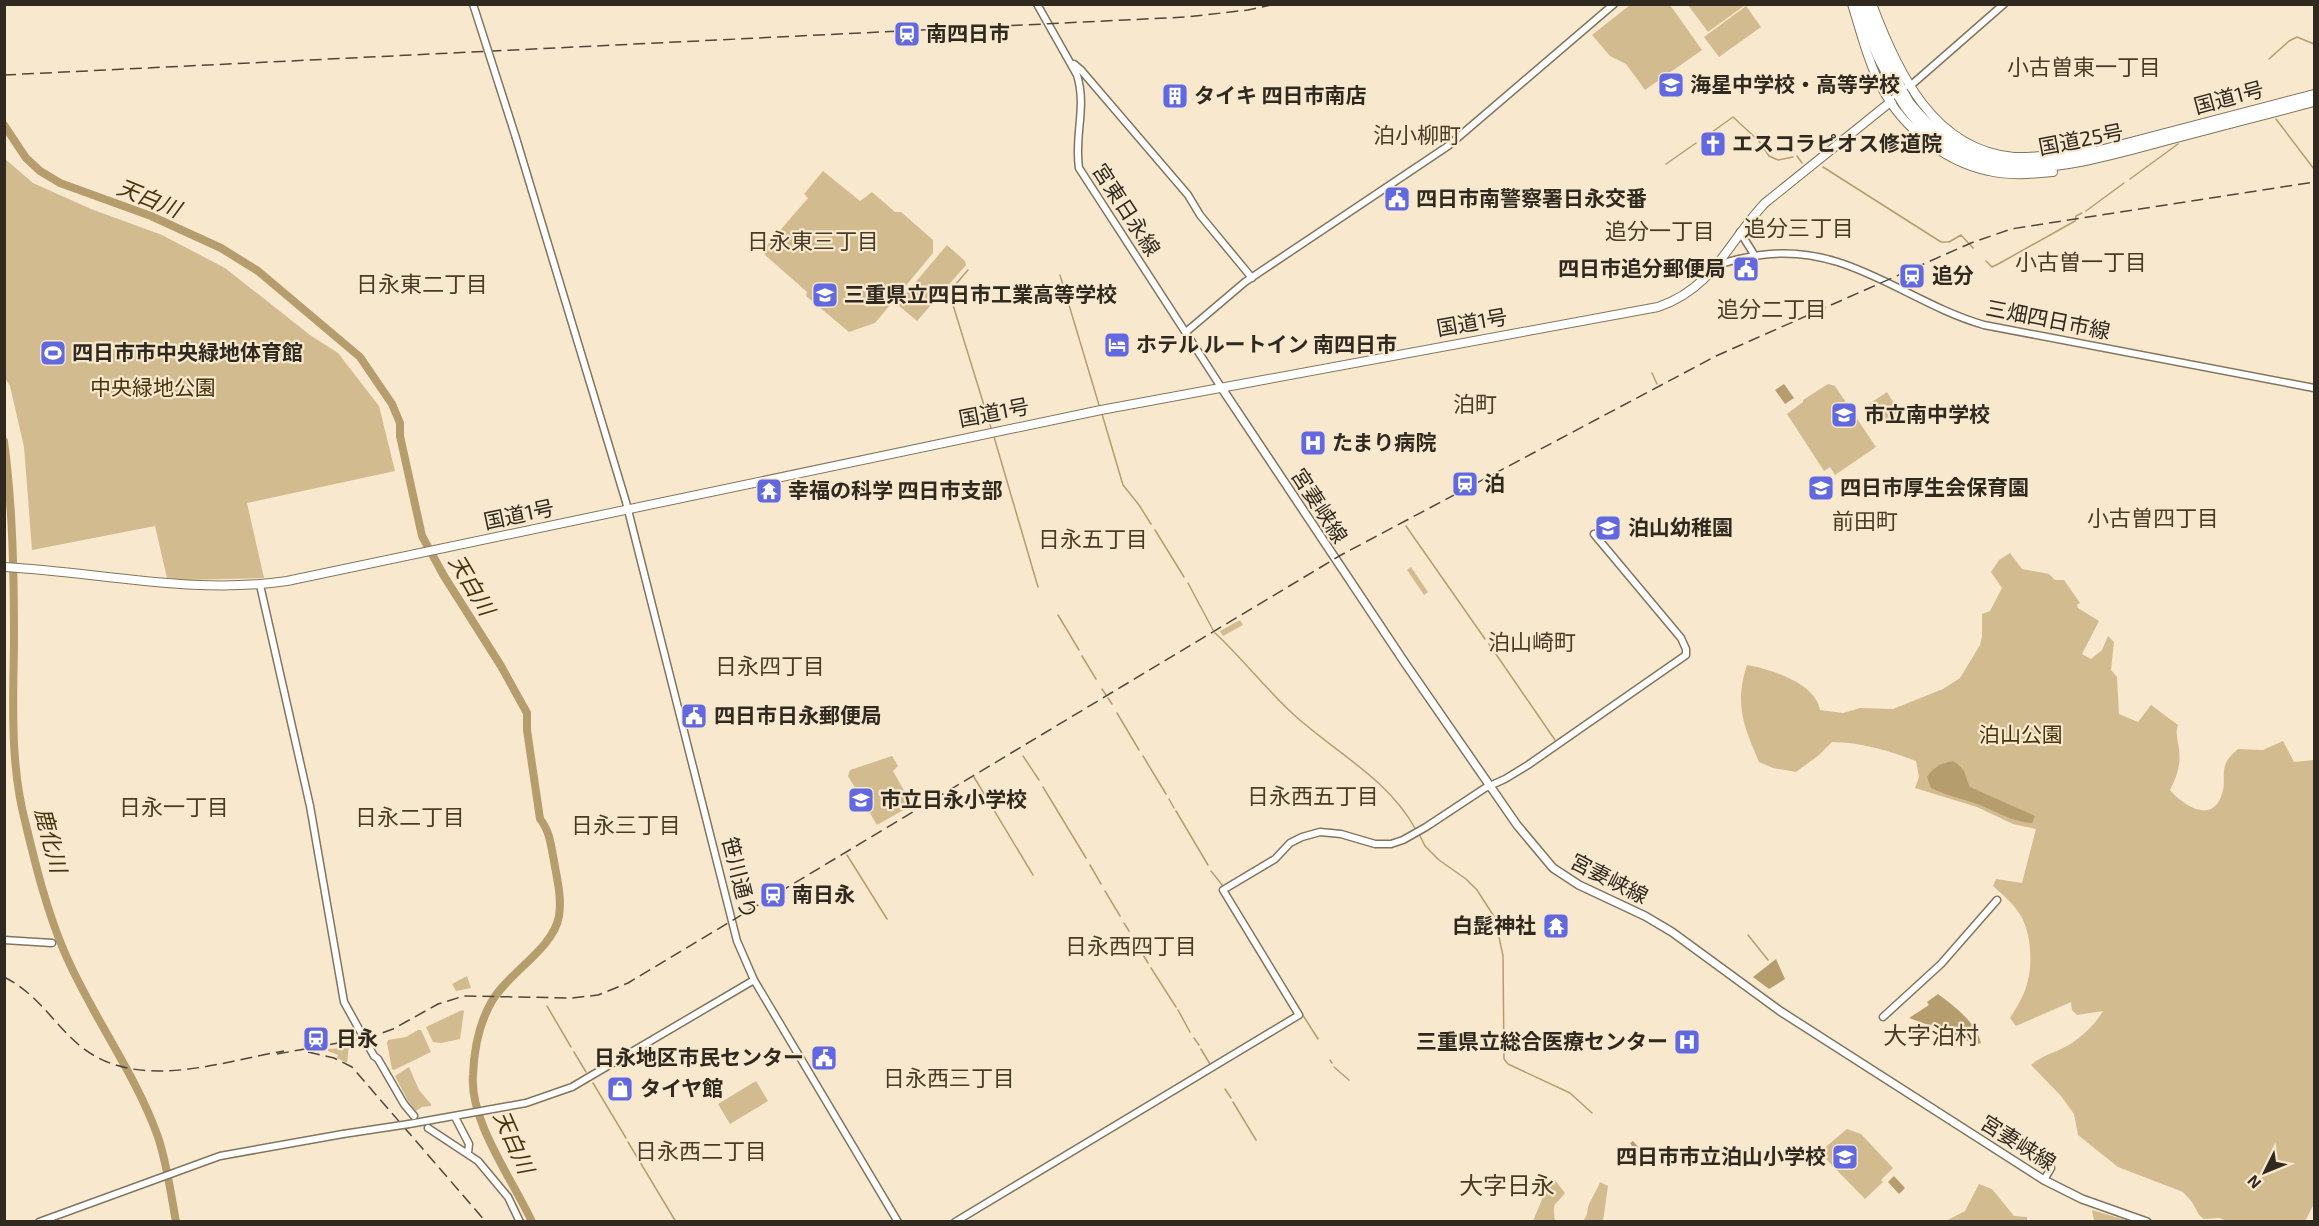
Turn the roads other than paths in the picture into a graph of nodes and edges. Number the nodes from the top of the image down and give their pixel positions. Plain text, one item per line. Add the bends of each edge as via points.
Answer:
1 (473, 4) edge
2 (1036, 4) edge
3 (1614, 4) edge
4 (1852, 4) edge
5 (1858, 4) edge
6 (1866, 4) edge
7 (1872, 4) edge
8 (2004, 4) edge
9 (1071, 64) junction
10 (1893, 81) junction
11 (1903, 91) junction
12 (2314, 94) edge
13 (1891, 102) junction
14 (2314, 102) edge
15 (1908, 105) junction
16 (2180, 136) junction
17 (2152, 137) junction
18 (1740, 232) junction
19 (1755, 256) junction
20 (1716, 267) junction
21 (1252, 278) junction
22 (1186, 332) junction
23 (1221, 387) junction
24 (2314, 388) edge
25 (627, 510) junction
26 (1594, 534) dead end
27 (4, 567) edge
28 (260, 585) junction
29 (1491, 785) junction
30 (1997, 900) dead end
31 (4, 940) edge
32 (52, 943) dead end
33 (754, 980) junction
34 (1883, 1017) dead end
35 (414, 1116) dead end
36 (455, 1117) junction
37 (428, 1128) dead end
38 (468, 1153) junction
39 (2051, 1168) dead end
40 (2044, 1180) junction
41 (39, 1221) edge
42 (520, 1221) edge
43 (898, 1221) edge
44 (955, 1221) edge
45 (2147, 1221) edge

1 - 25 street, 笹川通り, bridge
2 - 9 street, 宮東日永線
3 - 21 street via 1448,146
4 - 13 highway via 1877,79
5 - 10 highway, 国道25号 via 1877,56
6 - 10 highway, 国道25号
7 - 11 highway
8 - 11 street
9 - 21 street via 1082,70 1188,195
9 - 22 street, 宮東日永線 via 1082,100 1077,144 1079,168
10 - 11 highway, 国道25号
11 - 13 highway, 国道1号
11 - 15 highway, 国道25号, bridge
11 - 17 highway via 1950,132 1977,148 1999,155 2048,155
12 - 17 highway, 国道1号
13 - 16 highway via 1918,134 1951,158 1988,171 2011,174 2073,169
13 - 18 highway, 国道1号 via 1792,179
14 - 16 highway, 国道1号
15 - 16 highway, 国道25号 via 1923,129 1949,149 1972,160 2002,167 2071,164
15 - 17 highway, 国道25号 via 1953,142 1982,156 2008,161 2073,157
18 - 19 street
18 - 20 highway, 国道1号
19 - 20 street, 三畑四日市線
19 - 24 street, 三畑四日市線 via 1801,254 1851,265 1935,308 1984,326
20 - 23 highway, 国道1号 via 1687,294 1658,307
21 - 22 street
22 - 23 street, 宮東日永線
23 - 25 highway, 国道1号
23 - 29 main road, 宮妻峡線 via 1334,559
25 - 28 highway, 国道1号
25 - 33 street, 笹川通り via 728,908
26 - 29 street via 1681,638 1686,655 1528,765
27 - 28 highway, 国道1号 via 190,584
28 - 35 street via 308,796 344,1002
29 - 40 main road, 宮妻峡線 via 1517,825 1553,868 1664,927 1780,1011
29 - 44 street via 1403,840 1385,845 1332,833 1302,837 1275,859 1223,890 1299,1015
30 - 34 street via 1941,964
31 - 32 street
33 - 36 street via 572,1087 532,1102
33 - 43 street, 笹川通り
36 - 38 street via 469,1144
36 - 41 street, bridge via 220,1156
37 - 38 street
38 - 42 street via 497,1181
39 - 40 street
40 - 45 main road, 宮妻峡線 via 2082,1199

